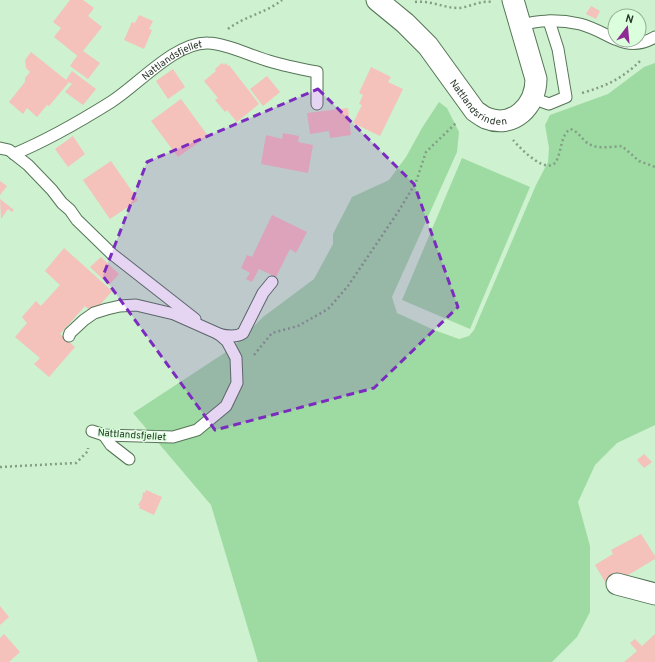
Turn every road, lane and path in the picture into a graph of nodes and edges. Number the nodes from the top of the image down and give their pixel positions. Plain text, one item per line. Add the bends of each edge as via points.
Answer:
1 (282, 0) edge
2 (385, 6) edge
3 (516, 13) edge
4 (549, 21) junction
5 (607, 35) edge
6 (650, 39) edge
7 (209, 43) junction
8 (566, 97) junction
9 (532, 98) junction
10 (317, 104) dead end
11 (475, 111) junction
12 (508, 120) junction
13 (0, 148) edge
14 (14, 154) junction
15 (655, 167) edge
16 (272, 282) dead end
17 (219, 334) junction
18 (69, 336) dead end
19 (236, 368) junction
20 (92, 432) joint
21 (104, 434) junction
22 (129, 459) dead end
23 (0, 467) edge
24 (617, 584) dead end
25 (655, 594) edge

1 - 7 path via 236,23
2 - 3 path via 427,1 460,8 484,0 492,2 504,14
2 - 11 street, Nattlandsrinden via 428,46
3 - 4 lane via 535,21
3 - 9 street, Nattlandsrinden via 536,79
4 - 5 lane via 580,24
4 - 8 lane via 558,49
6 - 8 path via 648,52 625,75 600,88
7 - 10 lane, Nattlandsfjellet via 270,62 317,72
7 - 14 lane, Nattlandsfjellet via 184,48 112,101 60,132
8 - 9 lane via 549,104
9 - 12 street, Nattlandsrinden via 526,108
11 - 12 street, Nattlandsrinden via 485,118
11 - 19 path via 461,118 426,152 416,182 400,209 348,286 328,309 298,326 272,333 251,358
12 - 15 path via 513,140 532,159 541,164 549,165 555,162 561,143 570,129 575,130 586,142 596,146 622,146 639,161
13 - 14 lane, Nattlandsfjellet
14 - 17 lane, Nattlandsfjellet via 28,165 112,254 204,326
16 - 17 lane, Nattlandsfjellet via 263,293 243,333 239,336
17 - 18 lane, Nattlandsfjellet via 174,314 136,305 120,306 94,314 84,320
17 - 19 lane, Nattlandsfjellet via 227,341 236,358
19 - 21 lane, Nattlandsfjellet via 237,383 226,406 197,430 173,437
20 - 21 lane, Nattlandsfjellet
20 - 23 path via 88,451 76,463
21 - 22 lane via 111,445
24 - 25 street

